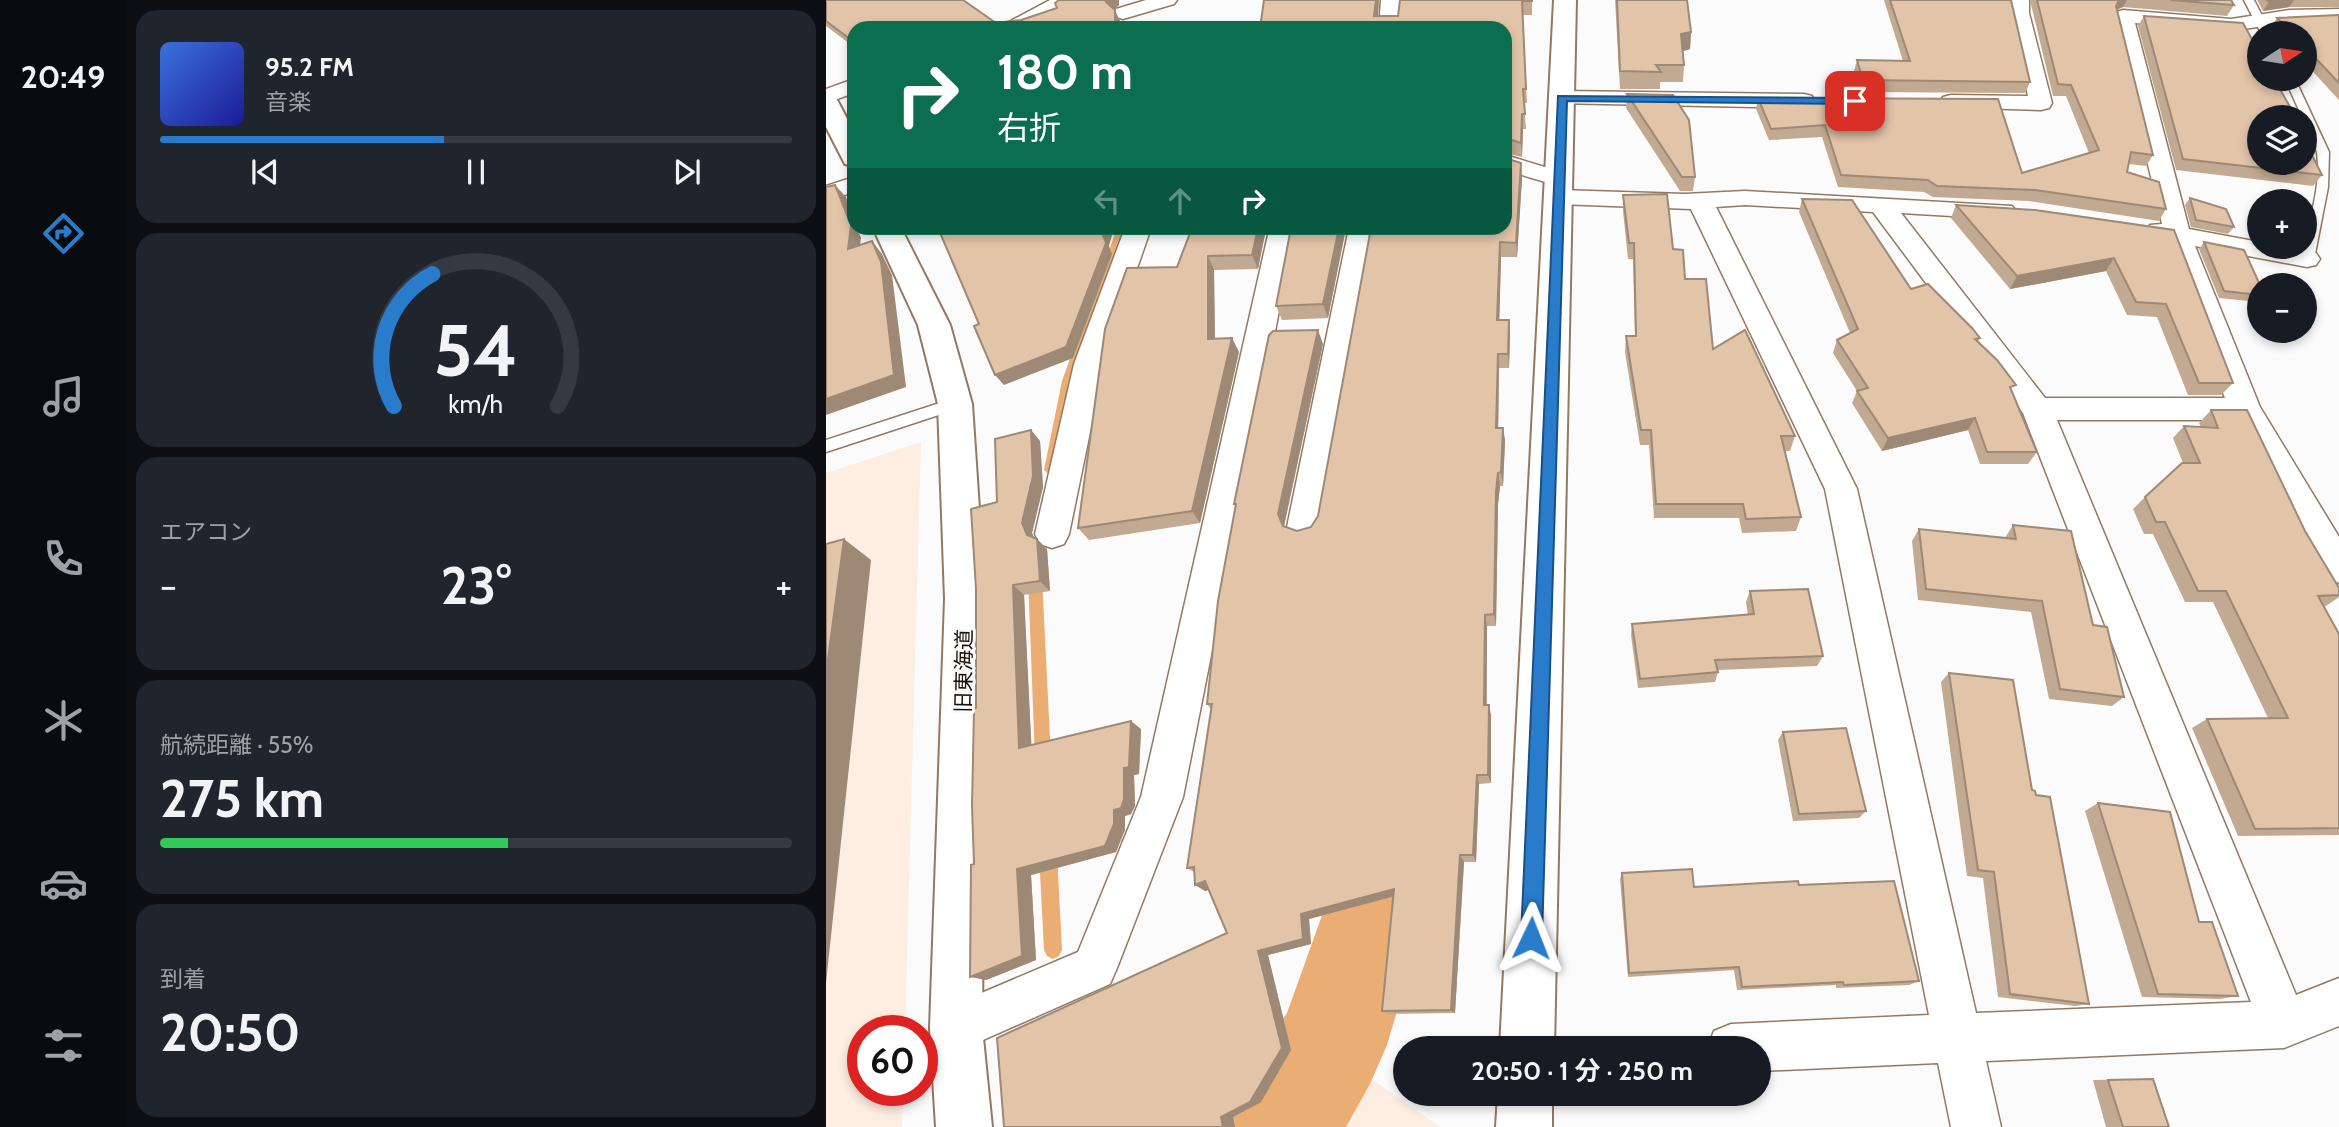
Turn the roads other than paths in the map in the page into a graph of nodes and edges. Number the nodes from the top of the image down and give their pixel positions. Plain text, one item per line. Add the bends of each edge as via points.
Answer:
1 (1065, 0) edge
2 (1167, 0) edge
3 (1391, 0) edge
4 (1565, 0) edge
5 (2019, 0) edge
6 (2249, 0) edge
7 (2339, 15) edge
8 (1119, 16) edge
9 (1025, 21) edge
10 (1390, 21) edge
11 (2260, 21) edge
12 (2278, 21) edge
13 (2247, 26) edge
14 (847, 89) edge
15 (2295, 91) edge
16 (826, 98) edge
17 (1562, 98) junction
18 (1822, 101) edge
19 (1932, 102) edge
20 (847, 143) edge
21 (1512, 165) edge
22 (847, 186) edge
23 (1559, 188) junction
24 (826, 194) edge
25 (1700, 201) junction
26 (1881, 205) junction
27 (2317, 211) edge
28 (2029, 212) edge
29 (2133, 227) edge
30 (890, 235) edge
31 (1135, 235) edge
32 (1281, 235) dead end
33 (1358, 235) edge
34 (2178, 235) junction
35 (2247, 248) edge
36 (1301, 332) junction
37 (954, 404) junction
38 (2037, 409) junction
39 (2245, 409) junction
40 (826, 446) edge
41 (1304, 527) edge
42 (1052, 534) dead end
43 (2339, 568) edge
44 (2339, 1002) edge
45 (2284, 1024) junction
46 (956, 1028) junction
47 (1527, 1036) edge
48 (1957, 1039) junction
49 (1771, 1046) edge
50 (1525, 1106) edge
51 (964, 1127) edge
52 (1524, 1127) edge
53 (1976, 1127) edge

1 - 9 street
2 - 8 street
3 - 10 street
4 - 17 main road
5 - 19 street via 2041,103
6 - 11 lane
7 - 12 street via 2289,16
13 - 34 street via 2123,16
14 - 16 street
15 - 27 lane via 2323,152
16 - 20 main road
17 - 18 street
17 - 23 main road
21 - 23 street
22 - 24 street
23 - 25 street
23 - 47 main road
25 - 26 street via 1745,198
25 - 48 street via 1841,489
26 - 28 street
26 - 38 street
29 - 34 street
30 - 37 main road, 旧東海道 via 934,325
31 - 42 street via 1089,364
32 - 36 street
33 - 36 street
34 - 35 street
34 - 39 street
36 - 41 street
36 - 46 street via 1162,797 1094,968
37 - 40 lane
37 - 46 main road, 旧東海道 via 965,600
38 - 39 street
38 - 45 street
39 - 43 street
44 - 45 street
45 - 48 street
46 - 51 main road, 旧東海道
48 - 49 street
48 - 53 street
50 - 52 main road

